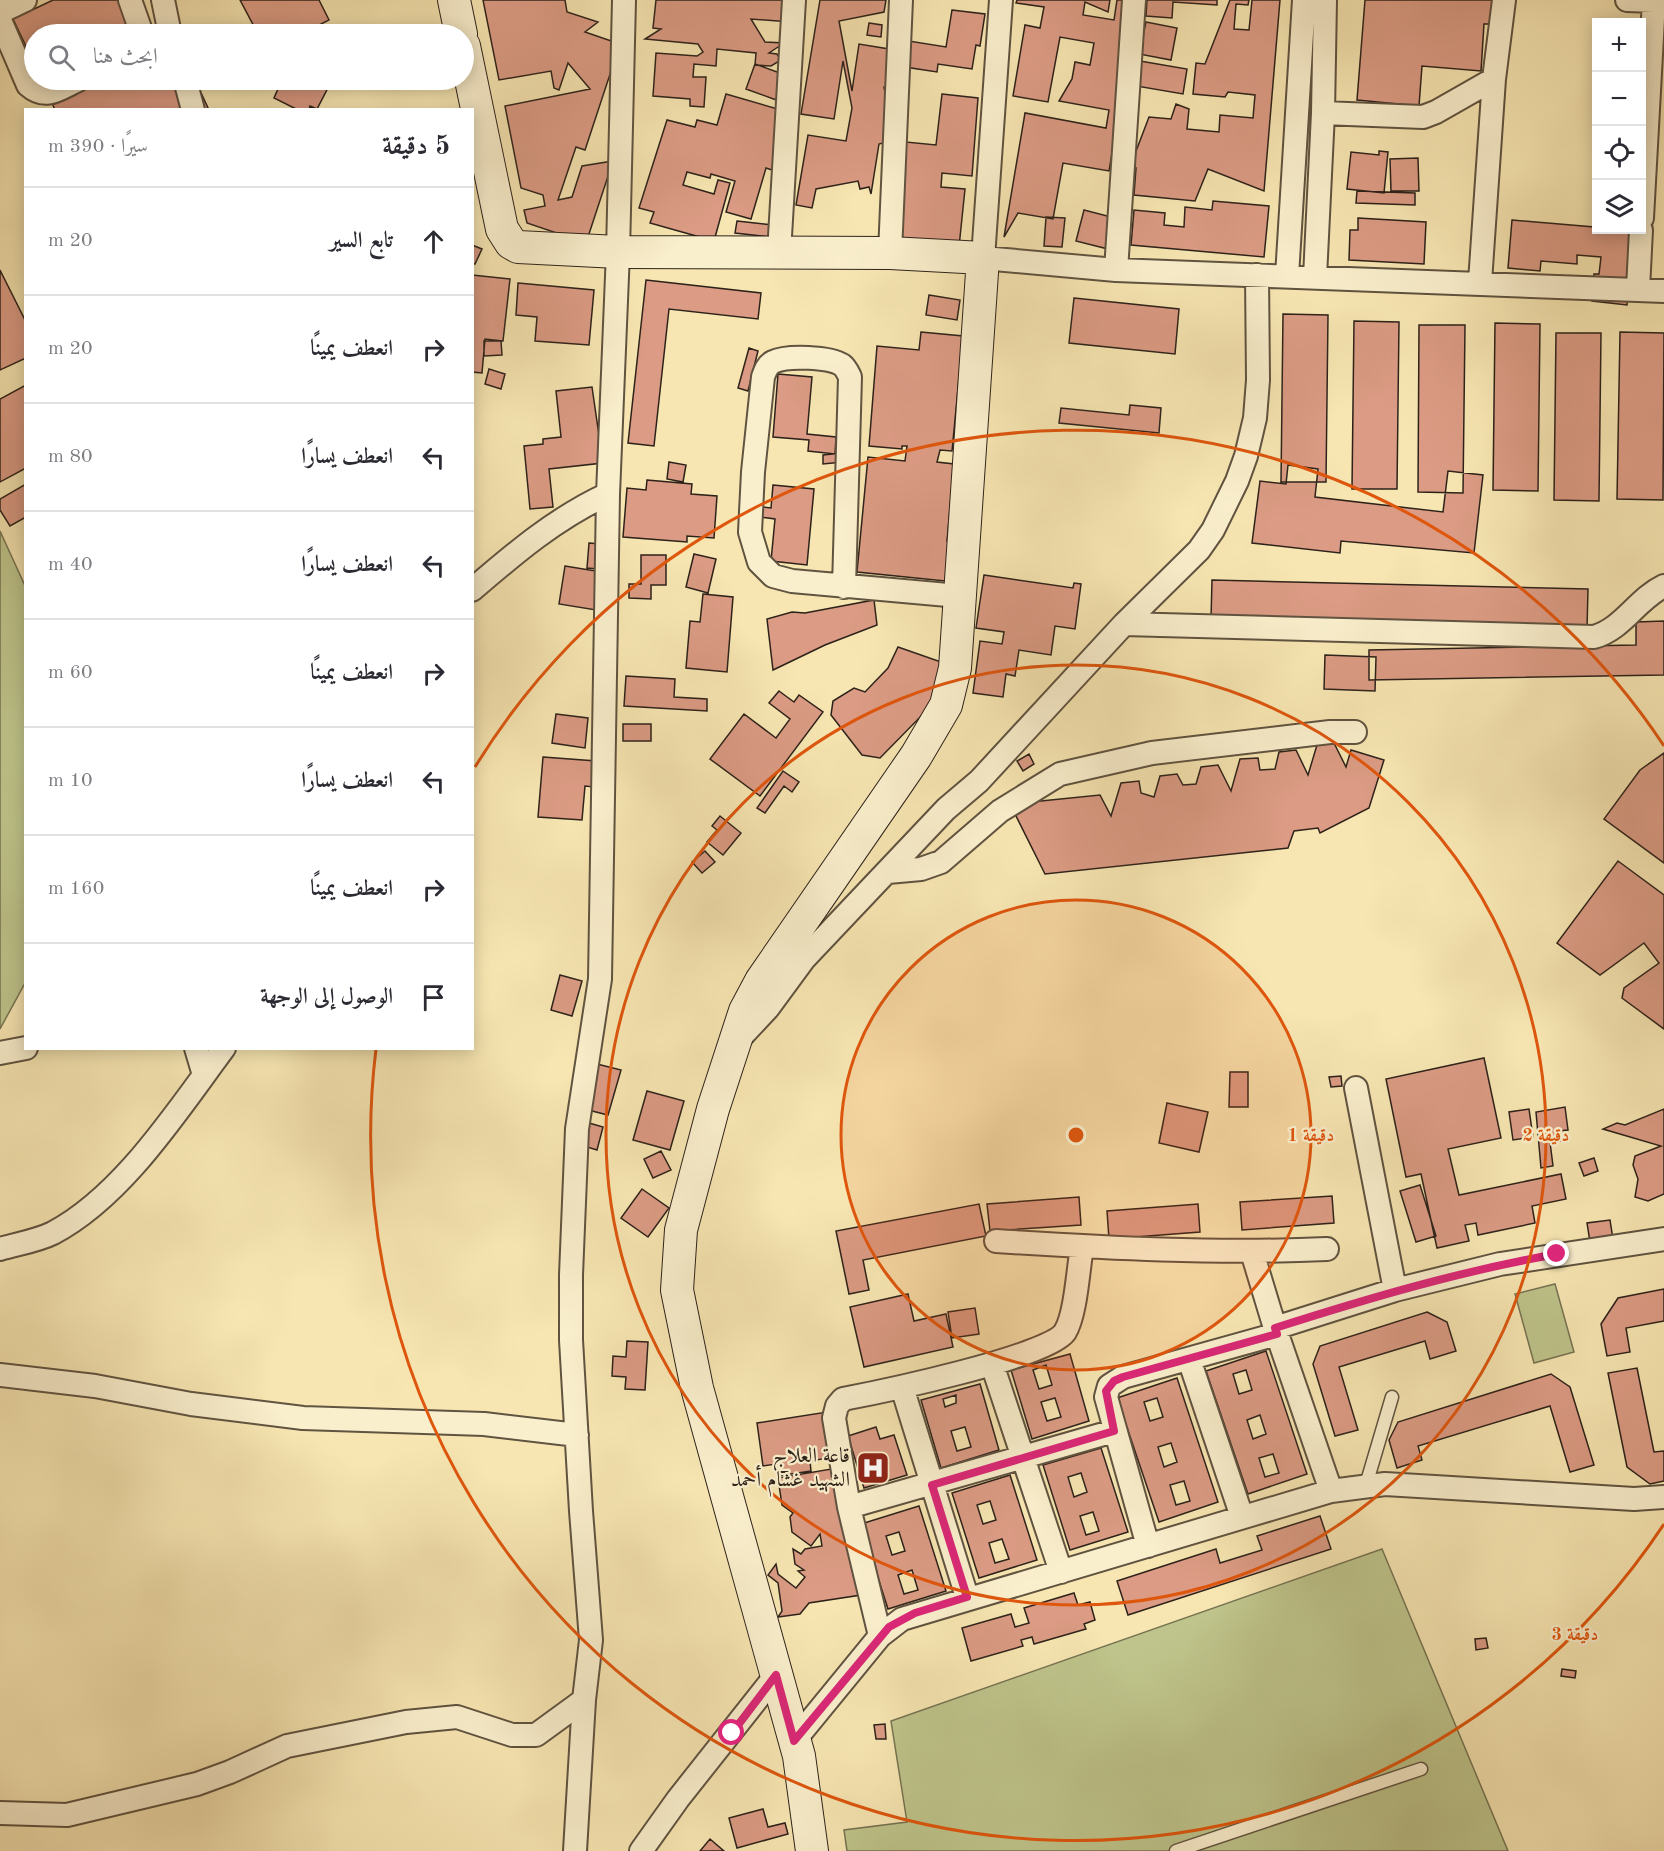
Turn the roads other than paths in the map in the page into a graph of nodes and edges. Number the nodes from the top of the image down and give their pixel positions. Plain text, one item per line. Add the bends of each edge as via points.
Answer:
1 (25, 0) edge
2 (130, 0) edge
3 (163, 0) edge
4 (454, 0) edge
5 (624, 0) edge
6 (794, 0) edge
7 (901, 0) edge
8 (1001, 0) edge
9 (1134, 0) edge
10 (1304, 0) edge
11 (1325, 0) edge
12 (1504, 0) edge
13 (1626, 0) edge
14 (1654, 1) edge
15 (0, 12) edge
16 (0, 20) edge
17 (138, 24) edge
18 (168, 24) edge
19 (459, 24) edge
20 (1657, 43) edge
21 (24, 76) edge
22 (1494, 79) junction
23 (34, 90) edge
24 (57, 90) edge
25 (188, 90) edge
26 (473, 90) edge
27 (192, 108) edge
28 (1323, 113) junction
29 (1644, 180) edge
30 (1641, 234) edge
31 (618, 252) junction
32 (890, 253) junction
33 (780, 254) junction
34 (983, 258) junction
35 (1116, 270) junction
36 (1257, 275) junction
37 (1287, 276) junction
38 (1315, 277) junction
39 (1480, 282) junction
40 (1638, 289) junction
41 (1664, 291) edge
42 (608, 494) junction
43 (1664, 586) edge
44 (844, 587) junction
45 (474, 588) edge
46 (959, 596) junction
47 (1124, 624) junction
48 (1355, 732) dead end
49 (888, 872) junction
50 (732, 1047) junction
51 (24, 1048) edge
52 (197, 1050) edge
53 (223, 1050) edge
54 (0, 1053) edge
55 (204, 1075) junction
56 (1356, 1088) dead end
57 (1664, 1239) edge
58 (996, 1241) dead end
59 (1082, 1247) junction
60 (1327, 1249) dead end
61 (0, 1250) edge
62 (1252, 1252) junction
63 (1395, 1290) junction
64 (1276, 1331) junction
65 (1189, 1359) junction
66 (992, 1364) junction
67 (0, 1375) edge
68 (902, 1387) junction
69 (1392, 1397) dead end
70 (1114, 1431) junction
71 (577, 1435) junction
72 (1022, 1457) junction
73 (932, 1485) junction
74 (1366, 1485) junction
75 (1330, 1491) junction
76 (1664, 1497) edge
77 (849, 1507) junction
78 (1242, 1517) junction
79 (1148, 1545) junction
80 (1061, 1572) junction
81 (967, 1597) junction
82 (880, 1636) junction
83 (776, 1675) junction
84 (584, 1700) junction
85 (794, 1741) junction
86 (1421, 1769) dead end
87 (0, 1813) edge
88 (575, 1851) edge
89 (641, 1851) edge
90 (813, 1851) edge
91 (1176, 1851) edge

1 - 15 street
2 - 17 street
3 - 18 street
4 - 19 street
5 - 31 street
6 - 33 street
7 - 32 street
8 - 34 street
9 - 35 street
10 - 37 street
11 - 28 street
12 - 22 street
13 - 14 street
14 - 20 street
16 - 21 street
20 - 29 street
22 - 28 street via 1423,117
22 - 39 street
23 - 24 street via 43,95
25 - 27 street
26 - 31 street via 505,237 518,248
28 - 38 street
30 - 40 street
31 - 33 street
31 - 42 street
32 - 33 street
32 - 34 street
34 - 35 street
34 - 46 street
35 - 36 street
36 - 37 street
36 - 47 street via 1257,403 1237,481 1206,541
37 - 38 street
38 - 39 street
39 - 40 street
40 - 41 street
42 - 45 street via 578,508 530,540
42 - 71 street via 600,979 577,1129 571,1275
43 - 47 street via 1611,630 1594,637
44 - 44 street via 850,377 844,366 829,360 774,361 766,367 764,377 753,472 750,532 759,562 772,576
44 - 46 street
46 - 50 street via 955,668 946,705 878,814 761,981
47 - 49 street via 979,781 946,809
48 - 49 street via 1152,753 1060,774 1000,811 940,862 921,869
49 - 50 street via 804,959 768,1008
50 - 83 street via 681,1230 677,1290 697,1388
51 - 54 street
52 - 55 street
53 - 55 street
55 - 61 street via 124,1173 84,1214 51,1234
56 - 63 street
57 - 63 street via 1500,1264
58 - 59 street
59 - 62 street
59 - 66 street via 1064,1333
60 - 62 street
62 - 64 street
63 - 64 street
64 - 65 street
64 - 75 street
65 - 70 street via 1114,1381 1106,1391
65 - 78 street
66 - 68 street
66 - 72 street
67 - 71 street via 303,1418 484,1424
68 - 73 street
68 - 77 street via 843,1399 834,1412
69 - 74 lane
70 - 72 street
70 - 79 street
71 - 84 street via 591,1640
72 - 73 street
72 - 80 street
73 - 77 street
73 - 81 street
74 - 75 street
74 - 76 street via 1634,1499
75 - 78 street
77 - 82 street
78 - 79 street
79 - 80 street
80 - 81 street
81 - 82 street via 902,1619
82 - 85 street
83 - 85 street
83 - 89 street
84 - 87 street via 536,1735 512,1735 457,1717 406,1722 287,1746 197,1784 68,1815
84 - 88 street
85 - 90 street
86 - 91 lane

